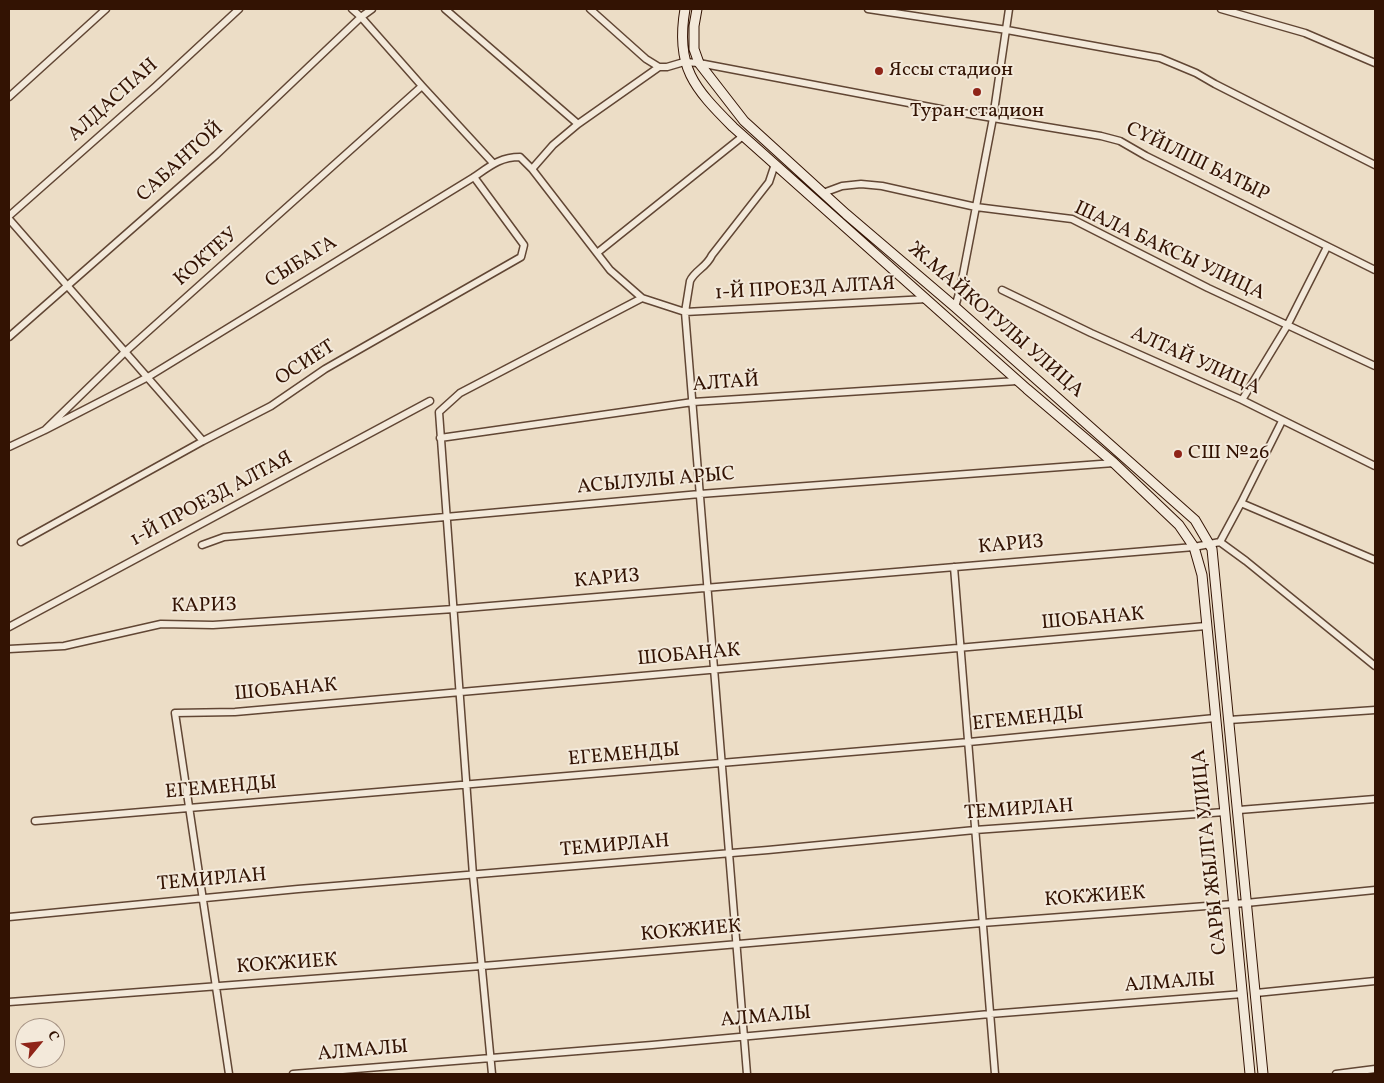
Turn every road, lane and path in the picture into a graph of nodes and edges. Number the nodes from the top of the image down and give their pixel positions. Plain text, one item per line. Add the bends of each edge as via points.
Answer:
1 (106, 9) edge
2 (240, 9) edge
3 (352, 9) edge
4 (372, 9) edge
5 (445, 9) edge
6 (590, 9) edge
7 (685, 9) edge
8 (697, 9) edge
9 (868, 9) edge
10 (1009, 9) edge
11 (1221, 9) edge
12 (361, 17) junction
13 (1007, 30) junction
14 (684, 62) junction
15 (699, 63) junction
16 (1375, 63) edge
17 (659, 67) junction
18 (422, 86) junction
19 (9, 97) edge
20 (993, 118) junction
21 (578, 124) junction
22 (743, 136) junction
23 (493, 163) junction
24 (775, 164) junction
25 (1375, 164) edge
26 (532, 169) junction
27 (474, 177) junction
28 (822, 193) junction
29 (976, 207) junction
30 (9, 217) edge
31 (1327, 246) junction
32 (596, 253) junction
33 (892, 254) junction
34 (885, 263) junction
35 (1375, 270) edge
36 (67, 285) junction
37 (1002, 290) dead end
38 (642, 298) junction
39 (927, 299) junction
40 (955, 307) junction
41 (686, 312) junction
42 (1287, 326) junction
43 (9, 338) edge
44 (125, 352) junction
45 (1375, 366) edge
46 (148, 377) junction
47 (1017, 381) junction
48 (1242, 400) junction
49 (430, 401) dead end
50 (693, 402) junction
51 (1282, 421) junction
52 (45, 430) junction
53 (440, 438) junction
54 (203, 441) junction
55 (9, 447) edge
56 (1114, 463) junction
57 (1375, 466) edge
58 (700, 494) junction
59 (1241, 503) junction
60 (446, 517) junction
61 (22, 542) dead end
62 (1220, 542) junction
63 (202, 545) dead end
64 (1210, 545) junction
65 (1194, 547) junction
66 (1375, 560) edge
67 (954, 567) junction
68 (707, 588) junction
69 (454, 610) junction
70 (1206, 626) junction
71 (1221, 626) joint
72 (9, 627) edge
73 (9, 649) edge
74 (961, 649) junction
75 (1375, 666) edge
76 (714, 670) junction
77 (460, 692) junction
78 (1375, 710) edge
79 (1216, 718) junction
80 (1229, 720) junction
81 (969, 742) junction
82 (721, 764) junction
83 (467, 785) junction
84 (1375, 799) edge
85 (190, 808) junction
86 (1239, 810) junction
87 (1225, 812) junction
88 (35, 821) dead end
89 (975, 830) junction
90 (728, 854) junction
91 (473, 875) junction
92 (1375, 890) edge
93 (204, 898) junction
94 (1246, 903) junction
95 (1232, 904) junction
96 (9, 917) edge
97 (982, 923) junction
98 (736, 944) junction
99 (482, 966) junction
100 (1375, 981) edge
101 (216, 986) junction
102 (1256, 993) junction
103 (1243, 994) junction
104 (9, 1002) edge
105 (990, 1014) junction
106 (744, 1037) junction
107 (490, 1058) junction
108 (1375, 1069) edge
109 (229, 1074) edge
110 (293, 1074) edge
111 (492, 1074) edge
112 (746, 1074) edge
113 (995, 1074) edge
114 (1250, 1074) edge
115 (1263, 1074) edge
116 (1336, 1074) edge

1 - 19 street
2 - 30 street, АЛДАСПАН
3 - 12 street
4 - 12 street, САБАНТОЙ
5 - 21 street
6 - 17 street
7 - 14 street via 682,26
8 - 15 street via 694,50
9 - 13 street
10 - 13 street
11 - 16 street via 1305,33
12 - 18 street
12 - 36 street, САБАНТОЙ via 216,155
13 - 20 street
13 - 25 street via 1160,58
14 - 15 street, СҮЙІЛІШ БАТЫР
14 - 17 street, СҮЙІЛІШ БАТЫР
14 - 22 street, Ж.МАЙКОТУЛЫ УЛИЦА via 706,100
15 - 20 street, СҮЙІЛІШ БАТЫР
15 - 28 street, Ж.МАЙКОТУЛЫ УЛИЦА via 744,121
17 - 21 street
18 - 23 street
18 - 44 street, КОКТЕУ
20 - 29 street
20 - 31 street, СҮЙІЛІШ БАТЫР via 1120,141
21 - 26 street
22 - 24 street, Ж.МАЙКОТУЛЫ УЛИЦА
22 - 32 street
23 - 26 street via 508,157 520,157
23 - 27 street, СЫБАГА
24 - 34 street, Ж.МАЙКОТУЛЫ УЛИЦА
24 - 41 street via 769,182 708,264 692,277
26 - 32 street
27 - 46 street, СЫБАГА
27 - 54 street, ОСИЕТ via 524,246 521,257 325,369 271,406
28 - 29 street, ШАЛА БАКСЫ УЛИЦА via 861,184
28 - 33 street, Ж.МАЙКОТУЛЫ УЛИЦА
29 - 40 street
29 - 42 street, ШАЛА БАКСЫ УЛИЦА via 1072,219
30 - 36 street
31 - 35 street, СҮЙІЛІШ БАТЫР
31 - 42 street
32 - 38 street
33 - 34 street
33 - 40 street, Ж.МАЙКОТУЛЫ УЛИЦА
34 - 39 street, Ж.МАЙКОТУЛЫ УЛИЦА
36 - 43 street, САБАНТОЙ
36 - 44 street
37 - 48 street, АЛТАЙ УЛИЦА
38 - 41 street
38 - 53 street via 460,393 439,412
39 - 41 street, 1-Й ПРОЕЗД АЛТАЯ
39 - 47 street, Ж.МАЙКОТУЛЫ УЛИЦА
40 - 64 street, Ж.МАЙКОТУЛЫ УЛИЦА via 1195,520
41 - 50 street
42 - 45 street, ШАЛА БАКСЫ УЛИЦА
42 - 48 street
44 - 46 street
44 - 52 street, КОКТЕУ
46 - 52 street, СЫБАГА
46 - 54 street
47 - 50 street, АЛТАЙ
47 - 56 street, Ж.МАЙКОТУЛЫ УЛИЦА
48 - 51 street, АЛТАЙ УЛИЦА
49 - 72 street, 1-Й ПРОЕЗД АЛТАЯ
50 - 53 street, АЛТАЙ
50 - 58 street
51 - 57 street, АЛТАЙ УЛИЦА
51 - 59 street
52 - 55 street, КОКТЕУ
53 - 60 street
54 - 61 street, ОСИЕТ
56 - 58 street, АСЫЛУЛЫ АРЫС
56 - 65 street, Ж.МАЙКОТУЛЫ УЛИЦА via 1179,525
58 - 60 street, АСЫЛУЛЫ АРЫС
58 - 68 street
59 - 62 street
59 - 66 street
60 - 63 street, АСЫЛУЛЫ АРЫС via 224,537
60 - 69 street
62 - 64 street, КАРИЗ
62 - 75 street
64 - 65 street, КАРИЗ
64 - 71 street, Ж.МАЙКОТУЛЫ УЛИЦА
65 - 67 street, КАРИЗ
65 - 70 street, Ж.МАЙКОТУЛЫ УЛИЦА via 1202,575
67 - 68 street, КАРИЗ
67 - 74 street
68 - 69 street, КАРИЗ
68 - 76 street
69 - 73 street, КАРИЗ via 213,625 161,624 64,646
69 - 77 street
70 - 74 street, ШОБАНАК
70 - 79 street, САРЫ ЖЫЛГА УЛИЦА
71 - 80 street, САРЫ ЖЫЛГА УЛИЦА
74 - 76 street, ШОБАНАК
74 - 81 street
76 - 77 street, ШОБАНАК
76 - 82 street
77 - 83 street
77 - 85 street, ШОБАНАК via 235,712 175,713
78 - 80 street
79 - 81 street, ЕГЕМЕНДЫ
79 - 87 street, САРЫ ЖЫЛГА УЛИЦА
80 - 86 street, САРЫ ЖЫЛГА УЛИЦА
81 - 82 street, ЕГЕМЕНДЫ
81 - 89 street
82 - 83 street, ЕГЕМЕНДЫ
82 - 90 street
83 - 85 street, ЕГЕМЕНДЫ
83 - 91 street
84 - 86 street
85 - 88 street, ЕГЕМЕНДЫ
85 - 93 street
86 - 94 street, САРЫ ЖЫЛГА УЛИЦА
87 - 89 street, ТЕМИРЛАН
87 - 95 street, САРЫ ЖЫЛГА УЛИЦА
89 - 90 street, ТЕМИРЛАН
89 - 97 street
90 - 91 street, ТЕМИРЛАН
90 - 98 street
91 - 93 street, ТЕМИРЛАН
91 - 99 street
92 - 94 street, КОКЖИЕК
93 - 96 street, ТЕМИРЛАН
93 - 101 street
94 - 95 street, КОКЖИЕК
94 - 102 street, САРЫ ЖЫЛГА УЛИЦА
95 - 97 street, КОКЖИЕК
95 - 103 street, САРЫ ЖЫЛГА УЛИЦА
97 - 98 street, КОКЖИЕК
97 - 105 street
98 - 99 street, КОКЖИЕК
98 - 106 street
99 - 101 street, КОКЖИЕК
99 - 107 street
100 - 102 street
101 - 104 street, КОКЖИЕК
101 - 109 street
102 - 115 street, САРЫ ЖЫЛГА УЛИЦА
103 - 105 street, АЛМАЛЫ
103 - 114 street, САРЫ ЖЫЛГА УЛИЦА
105 - 106 street, АЛМАЛЫ
105 - 113 street
106 - 107 street, АЛМАЛЫ
106 - 112 street
107 - 110 street, АЛМАЛЫ
107 - 111 street
108 - 116 street

